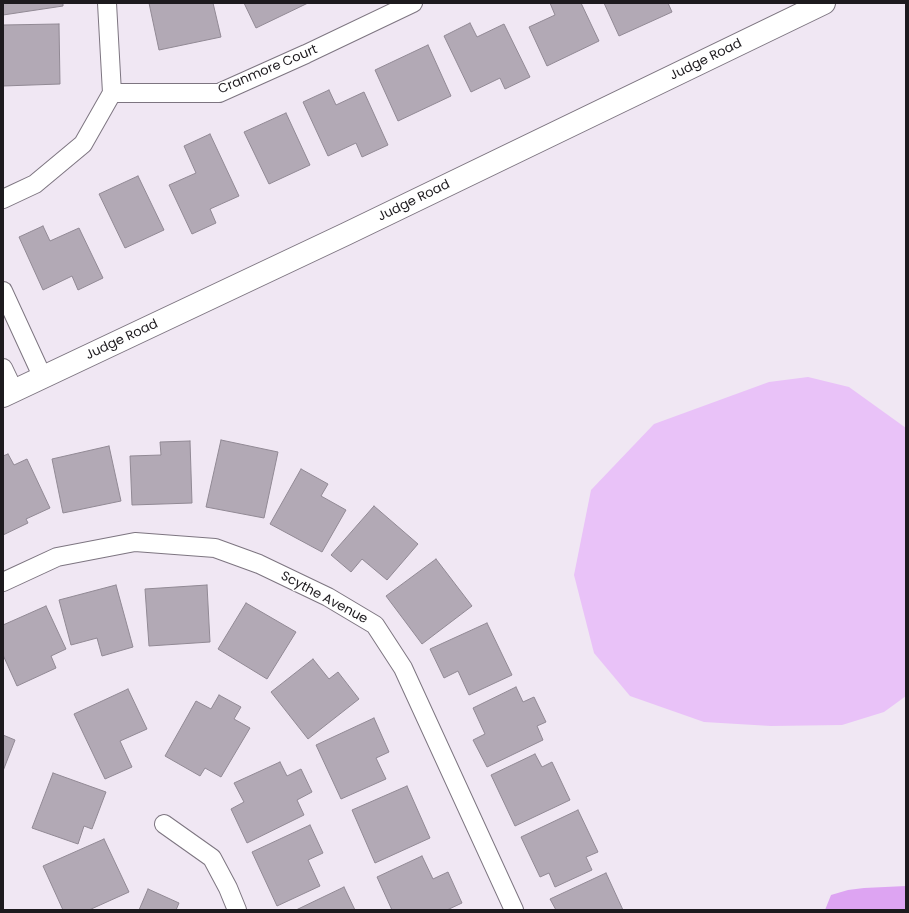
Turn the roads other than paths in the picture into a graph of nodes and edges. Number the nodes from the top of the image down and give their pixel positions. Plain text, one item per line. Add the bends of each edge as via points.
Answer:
1 (107, 3) edge
2 (413, 3) edge
3 (824, 3) edge
4 (112, 93) junction
5 (3, 199) edge
6 (3, 291) edge
7 (3, 368) edge
8 (44, 378) junction
9 (9, 394) edge
10 (3, 582) edge
11 (164, 824) dead end
12 (237, 910) edge
13 (514, 910) edge

1 - 4 street
2 - 4 street, Cranmore Court via 219,93
3 - 8 street, Judge Road
4 - 5 street via 83,144 35,184
6 - 8 street
7 - 9 street
8 - 9 street, Judge Road
10 - 13 street, Scythe Avenue via 57,557 135,542 215,548 259,564 328,597 375,625 403,668
11 - 12 street via 212,858

